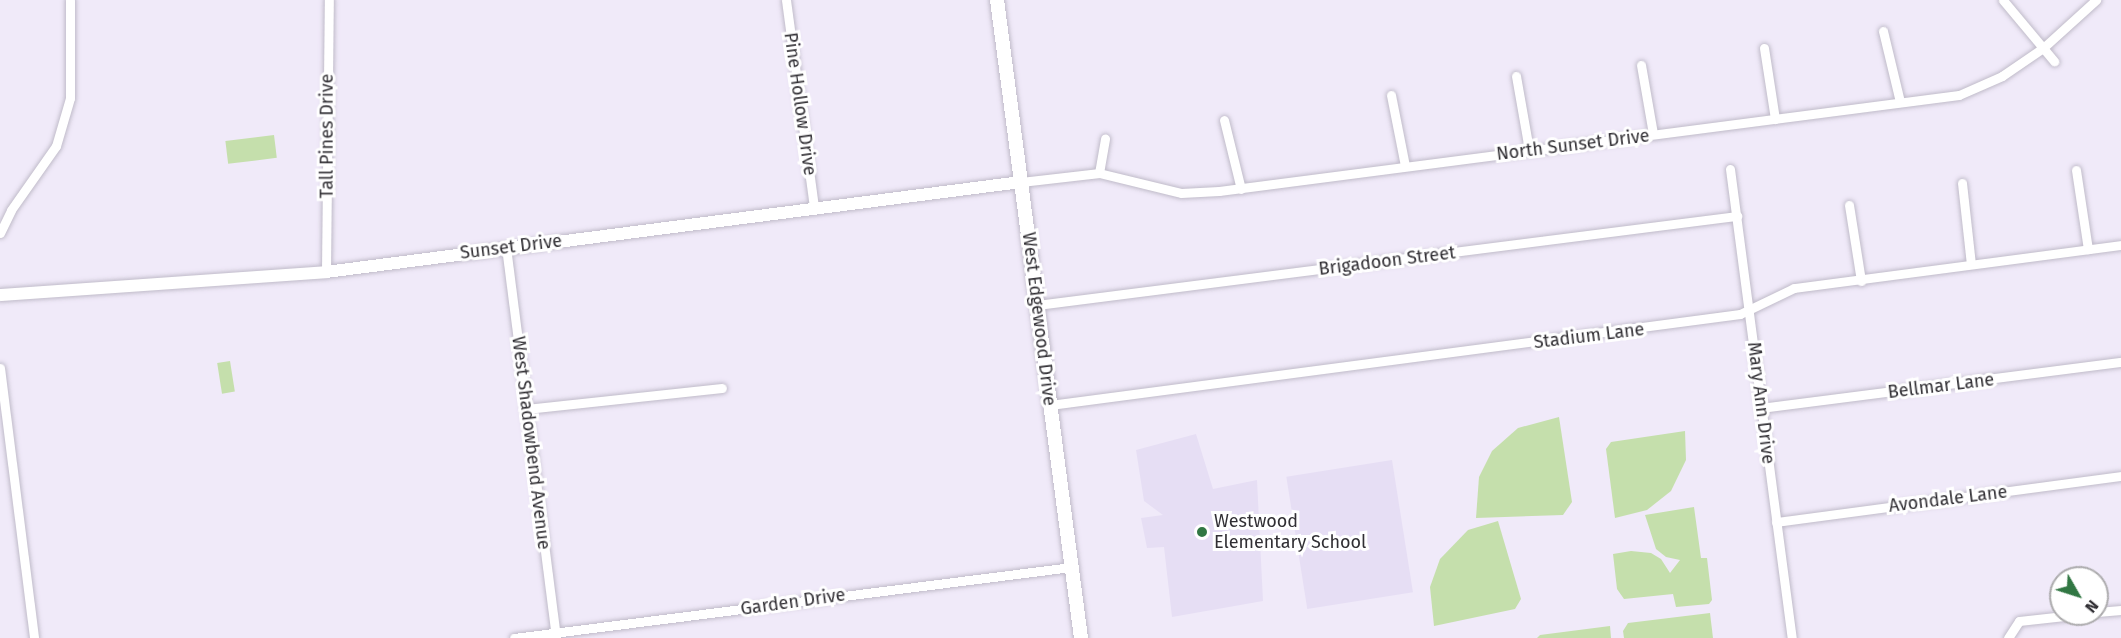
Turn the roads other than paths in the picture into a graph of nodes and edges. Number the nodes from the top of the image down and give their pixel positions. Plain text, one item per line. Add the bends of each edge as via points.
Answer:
1 (70, 0) edge
2 (329, 0) edge
3 (786, 0) edge
4 (997, 0) edge
5 (2002, 0) edge
6 (2096, 0) edge
7 (1883, 31) dead end
8 (1764, 48) dead end
9 (2043, 48) junction
10 (2054, 61) dead end
11 (1641, 65) dead end
12 (1516, 76) dead end
13 (1391, 95) dead end
14 (1900, 102) junction
15 (1775, 118) junction
16 (1224, 120) dead end
17 (1653, 135) junction
18 (1106, 139) dead end
19 (1529, 150) junction
20 (1405, 166) junction
21 (1730, 169) dead end
22 (2076, 170) dead end
23 (1099, 173) junction
24 (1021, 182) junction
25 (1962, 183) dead end
26 (1241, 189) junction
27 (1849, 205) dead end
28 (814, 208) junction
29 (1737, 216) junction
30 (0, 233) edge
31 (2121, 245) edge
32 (506, 247) junction
33 (2088, 249) junction
34 (1971, 264) junction
35 (326, 272) junction
36 (1861, 281) junction
37 (0, 295) edge
38 (1037, 305) junction
39 (1749, 309) junction
40 (2121, 362) edge
41 (0, 368) edge
42 (722, 388) dead end
43 (1050, 405) junction
44 (1761, 408) junction
45 (526, 409) junction
46 (2121, 476) edge
47 (1776, 522) junction
48 (1071, 567) junction
49 (2049, 618) edge
50 (556, 635) edge
51 (34, 638) edge
52 (514, 638) edge
53 (1081, 638) edge
54 (1792, 638) edge
55 (2008, 638) edge

1 - 30 street via 70,98 56,146 11,210
2 - 35 street, Tall Pines Drive
3 - 28 street, Pine Hollow Drive
4 - 24 main road, West Edgewood Drive
5 - 9 street
6 - 9 street, North Sunset Drive
7 - 14 street
8 - 15 street
9 - 10 street
9 - 14 street, North Sunset Drive via 2002,76 1959,95
11 - 17 street
12 - 19 street
13 - 20 street
14 - 15 street, North Sunset Drive
15 - 17 street, North Sunset Drive
16 - 26 street
17 - 19 street, North Sunset Drive
18 - 23 street
19 - 20 street, North Sunset Drive
20 - 26 street, North Sunset Drive
21 - 29 street, Mary Ann Drive
22 - 33 street
23 - 24 street, North Sunset Drive
23 - 26 street, North Sunset Drive via 1181,193
24 - 28 street, Sunset Drive
24 - 38 main road, West Edgewood Drive
25 - 34 street
27 - 36 street
28 - 32 street, Sunset Drive
29 - 38 street, Brigadoon Street
29 - 39 street, Mary Ann Drive
31 - 33 street, Stadium Lane
32 - 35 street, Sunset Drive
32 - 45 street, West Shadowbend Avenue
33 - 34 street, Stadium Lane
34 - 36 street, Stadium Lane
35 - 37 street, Sunset Drive
36 - 39 street, Stadium Lane via 1794,288
38 - 43 main road, West Edgewood Drive
39 - 43 street, Stadium Lane via 1740,315 1654,327
39 - 44 street, Mary Ann Drive
40 - 44 street, Bellmar Lane
41 - 51 street
42 - 45 street
43 - 48 main road, West Edgewood Drive
44 - 47 street, Mary Ann Drive
45 - 50 street, West Shadowbend Avenue
46 - 47 street, Avondale Lane
47 - 54 street, Mary Ann Drive
48 - 50 street, Garden Drive
48 - 53 main road, West Edgewood Drive
49 - 55 street via 2019,621
50 - 52 street, Garden Drive

